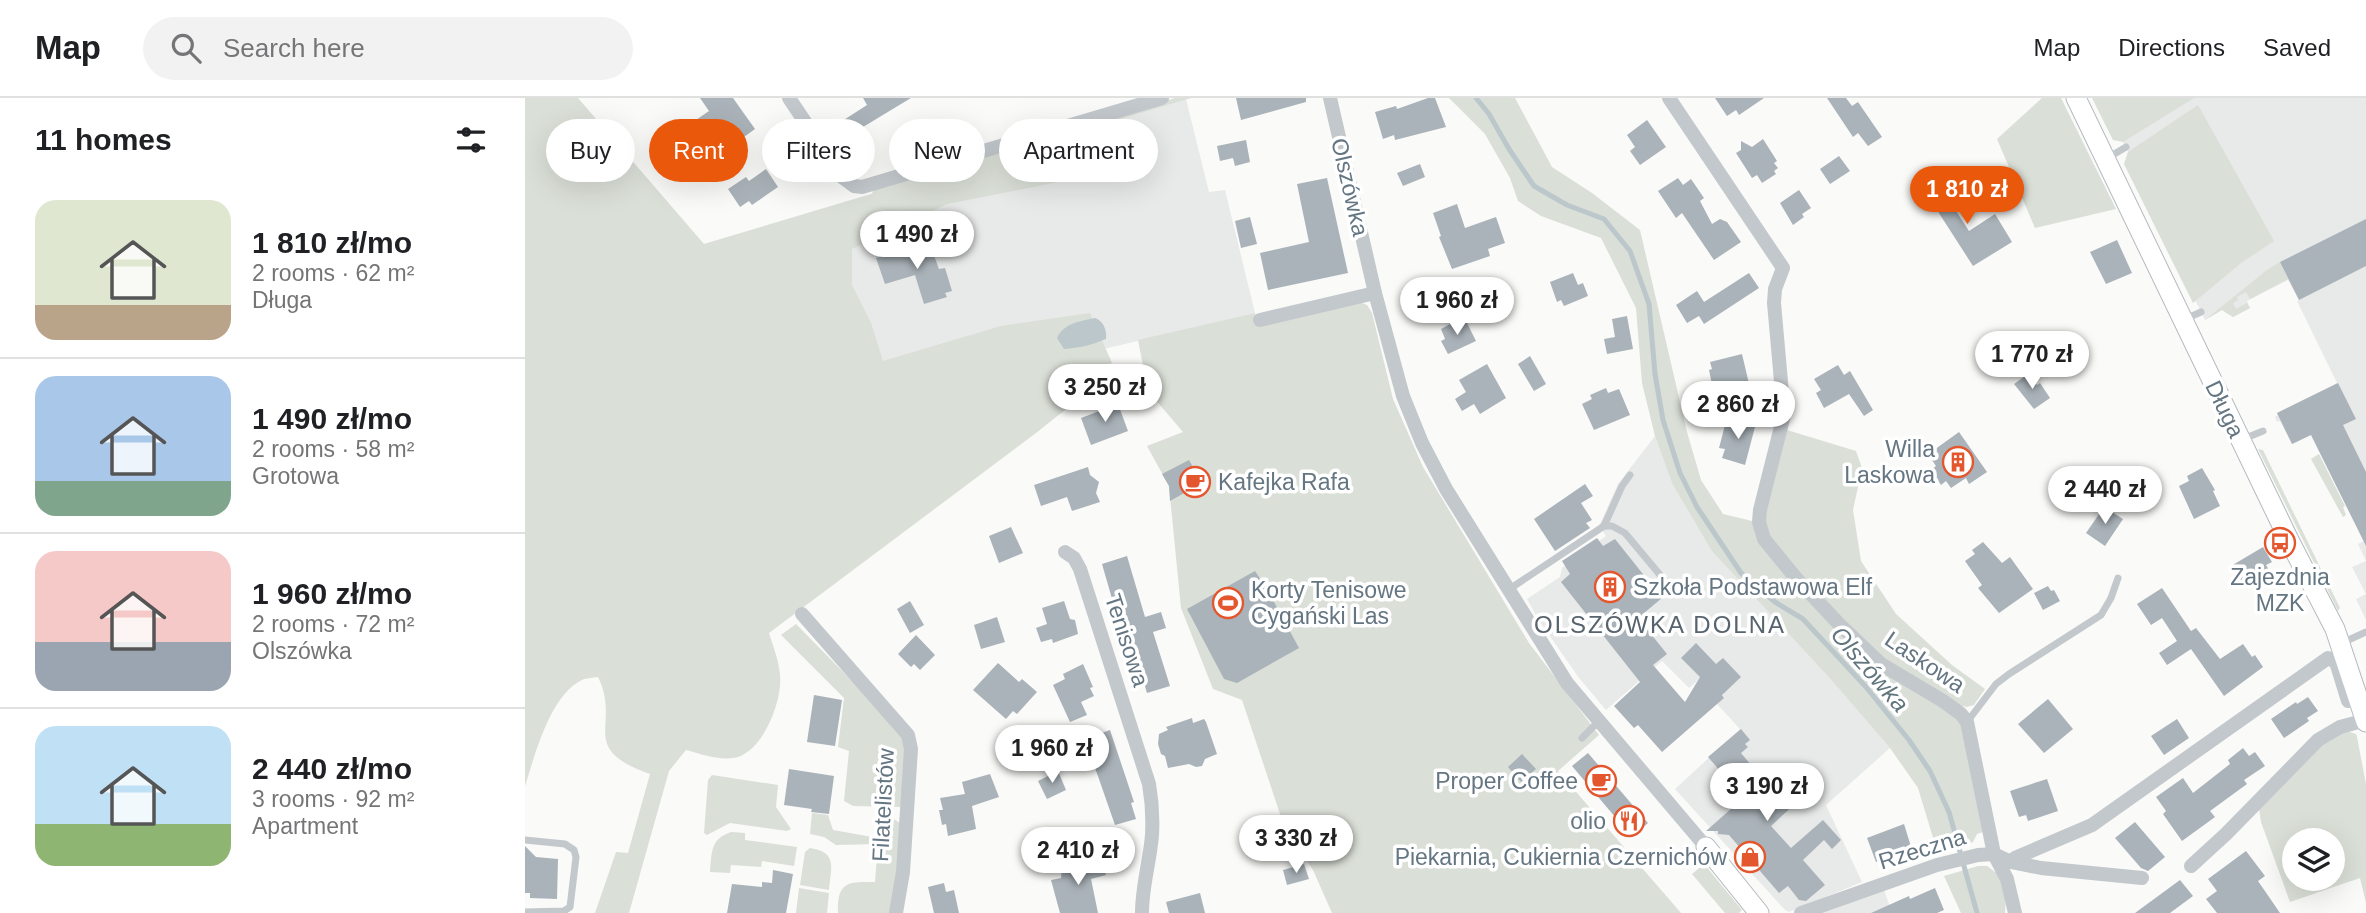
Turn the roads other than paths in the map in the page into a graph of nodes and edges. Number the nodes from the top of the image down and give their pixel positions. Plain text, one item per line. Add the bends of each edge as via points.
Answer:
1 (789, 98) edge
2 (1162, 98) edge
3 (1330, 98) edge
4 (1669, 98) edge
5 (2076, 98) edge
6 (2126, 147) dead end
7 (2105, 159) junction
8 (1375, 293) junction
9 (2201, 312) dead end
10 (1260, 320) dead end
11 (2182, 320) junction
12 (2263, 431) dead end
13 (2240, 441) junction
14 (1630, 475) dead end
15 (1604, 526) junction
16 (1065, 552) dead end
17 (2118, 578) dead end
18 (1671, 588) dead end
19 (1508, 590) junction
20 (802, 614) dead end
21 (2366, 632) edge
22 (2342, 643) junction
23 (2348, 701) dead end
24 (1599, 721) junction
25 (2366, 721) edge
26 (1967, 722) junction
27 (1582, 738) dead end
28 (525, 840) edge
29 (1706, 847) joint
30 (1994, 854) junction
31 (2011, 862) junction
32 (2191, 866) dead end
33 (2142, 878) dead end
34 (525, 912) edge
35 (896, 913) edge
36 (1142, 913) edge
37 (1759, 913) edge
38 (1801, 913) edge
39 (2015, 913) edge

1 - 2 street via 842,177 862,187
3 - 8 street, Olszówka
4 - 26 street, Laskowa via 1783,268 1774,303 1784,415 1760,510 1764,539 1817,601 1881,664 1943,701
5 - 7 street, Długa
6 - 7 lane
7 - 11 street, Długa
8 - 10 street
8 - 19 street, Olszówka via 1403,396 1422,443
9 - 11 lane
11 - 13 street, Długa
12 - 13 lane
13 - 22 street, Długa
14 - 15 lane
15 - 18 lane via 1625,533
15 - 19 lane
16 - 36 street, Tenisowa via 1080,569 1149,784 1152,835
17 - 26 lane via 2101,615 1996,684
19 - 24 street, Olszówka via 1567,683
20 - 35 street, Filatelistów via 908,735 911,757
21 - 22 lane
22 - 25 street, Długa
23 - 31 street via 2336,662 2328,658 2092,825
24 - 27 lane
24 - 29 street, Olszówka
25 - 32 street via 2340,727 2318,740
26 - 30 street, Laskowa
28 - 34 lane via 565,844 576,857 571,907
29 - 37 street, Olszówka
30 - 31 street, Rzeczna
30 - 38 street, Rzeczna via 1937,865
30 - 39 street, Laskowa via 2007,879
31 - 33 street, Rzeczna

